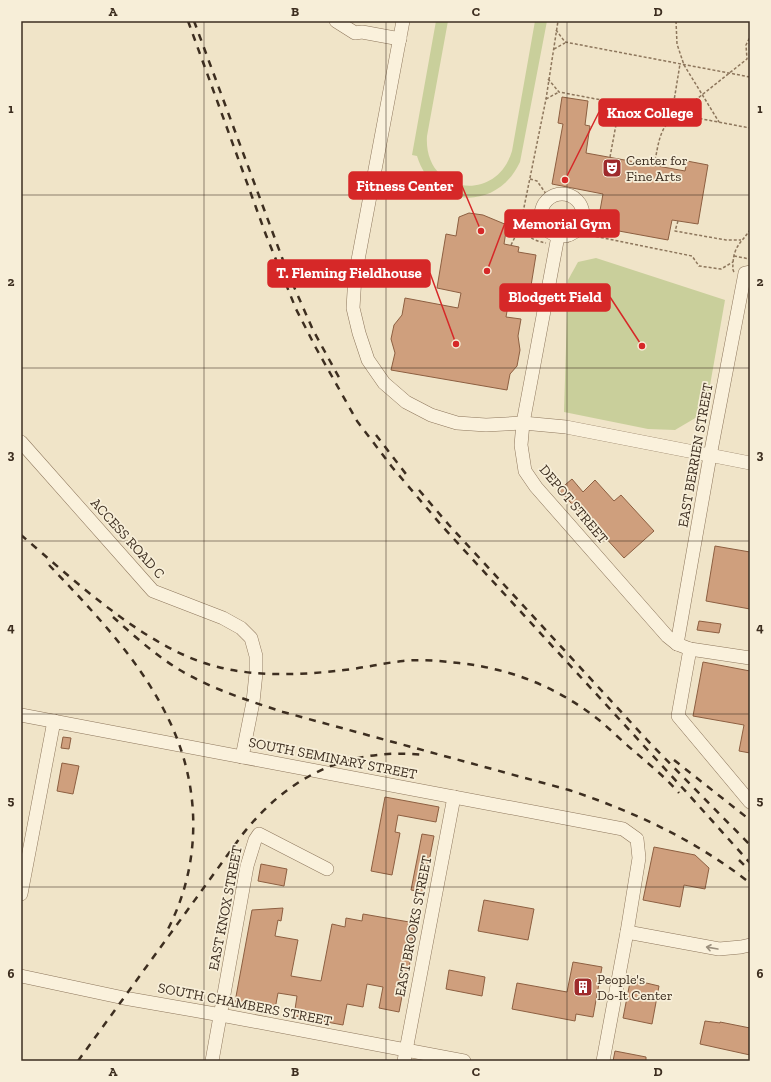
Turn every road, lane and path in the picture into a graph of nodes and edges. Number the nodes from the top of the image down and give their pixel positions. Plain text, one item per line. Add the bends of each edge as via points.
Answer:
1 (336, 21) edge
2 (403, 21) edge
3 (558, 21) edge
4 (676, 21) edge
5 (556, 30) junction
6 (750, 37) edge
7 (400, 39) junction
8 (565, 42) junction
9 (554, 49) junction
10 (680, 64) junction
11 (684, 65) junction
12 (730, 74) junction
13 (750, 77) edge
14 (548, 79) junction
15 (559, 92) junction
16 (702, 94) junction
17 (546, 100) junction
18 (620, 103) junction
19 (672, 113) junction
20 (678, 114) junction
21 (720, 122) junction
22 (750, 128) edge
23 (610, 157) dead end
24 (654, 165) dead end
25 (530, 179) junction
26 (549, 198) junction
27 (521, 221) junction
28 (678, 221) dead end
29 (750, 230) edge
30 (741, 240) junction
31 (557, 241) junction
32 (511, 245) dead end
33 (733, 256) junction
34 (750, 259) edge
35 (733, 262) junction
36 (748, 272) edge
37 (743, 286) junction
38 (523, 422) junction
39 (21, 442) edge
40 (710, 456) junction
41 (750, 463) edge
42 (677, 644) junction
43 (690, 649) junction
44 (750, 658) edge
45 (21, 715) edge
46 (54, 721) junction
47 (242, 757) junction
48 (730, 778) junction
49 (750, 786) edge
50 (454, 797) junction
51 (750, 802) edge
52 (328, 869) dead end
53 (21, 894) edge
54 (627, 932) junction
55 (750, 945) edge
56 (21, 976) edge
57 (221, 1015) junction
58 (405, 1056) edge
59 (212, 1061) edge
60 (464, 1061) edge
61 (603, 1061) edge

1 - 7 street via 355,33
2 - 7 street
3 - 5 path
4 - 11 path via 677,44
5 - 8 path
5 - 9 path
6 - 12 path via 746,45 747,59
7 - 38 street via 355,276 354,308 359,333 368,360 384,383 406,402 431,415 457,423 486,425
8 - 9 path
8 - 10 path
9 - 14 path
10 - 11 path
10 - 19 path
11 - 12 path
11 - 16 path
12 - 13 path
12 - 16 path
14 - 15 path
14 - 17 path
15 - 17 path
15 - 18 path
16 - 20 path
16 - 21 path
17 - 25 path
18 - 19 path
18 - 23 path
19 - 20 path
20 - 21 path
20 - 24 path via 668,120 661,134
21 - 22 path
25 - 26 path via 537,181
25 - 27 path
26 - 31 street via 542,205 540,218 542,225
26 - 31 street via 559,193 566,194 579,202 582,208 582,223 578,229
27 - 31 path via 525,232 532,239
27 - 32 path
28 - 30 path via 676,231 726,240
29 - 30 path
30 - 33 path
31 - 35 path via 563,245 584,234 692,256 698,266 721,270
31 - 38 street, DEPOT STREET
33 - 34 path
33 - 35 path
35 - 37 path via 732,270
36 - 37 street, EAST BERRIEN STREET
37 - 40 street, EAST BERRIEN STREET
38 - 40 street via 566,427
38 - 42 street, DEPOT STREET via 521,445 525,471 536,488 667,636
39 - 47 street, ACCESS ROAD C via 153,591 223,618 252,638 256,673
40 - 41 street
40 - 42 street, EAST BERRIEN STREET
42 - 43 street
43 - 44 street
43 - 48 street via 678,716
45 - 46 street, SOUTH SEMINARY STREET
46 - 47 street, SOUTH SEMINARY STREET
46 - 53 street
47 - 50 street, SOUTH SEMINARY STREET
48 - 49 street
48 - 51 street
50 - 54 street, SOUTH SEMINARY STREET via 623,829 637,838 639,858
50 - 58 street, EAST BROOKS STREET
52 - 57 street, EAST KNOX STREET via 259,834 247,866
55 -> 54 street via 719,949
54 - 61 street
56 - 57 street, SOUTH CHAMBERS STREET
57 - 58 street, SOUTH CHAMBERS STREET
57 - 59 street, EAST KNOX STREET
58 - 60 street, SOUTH CHAMBERS STREET

